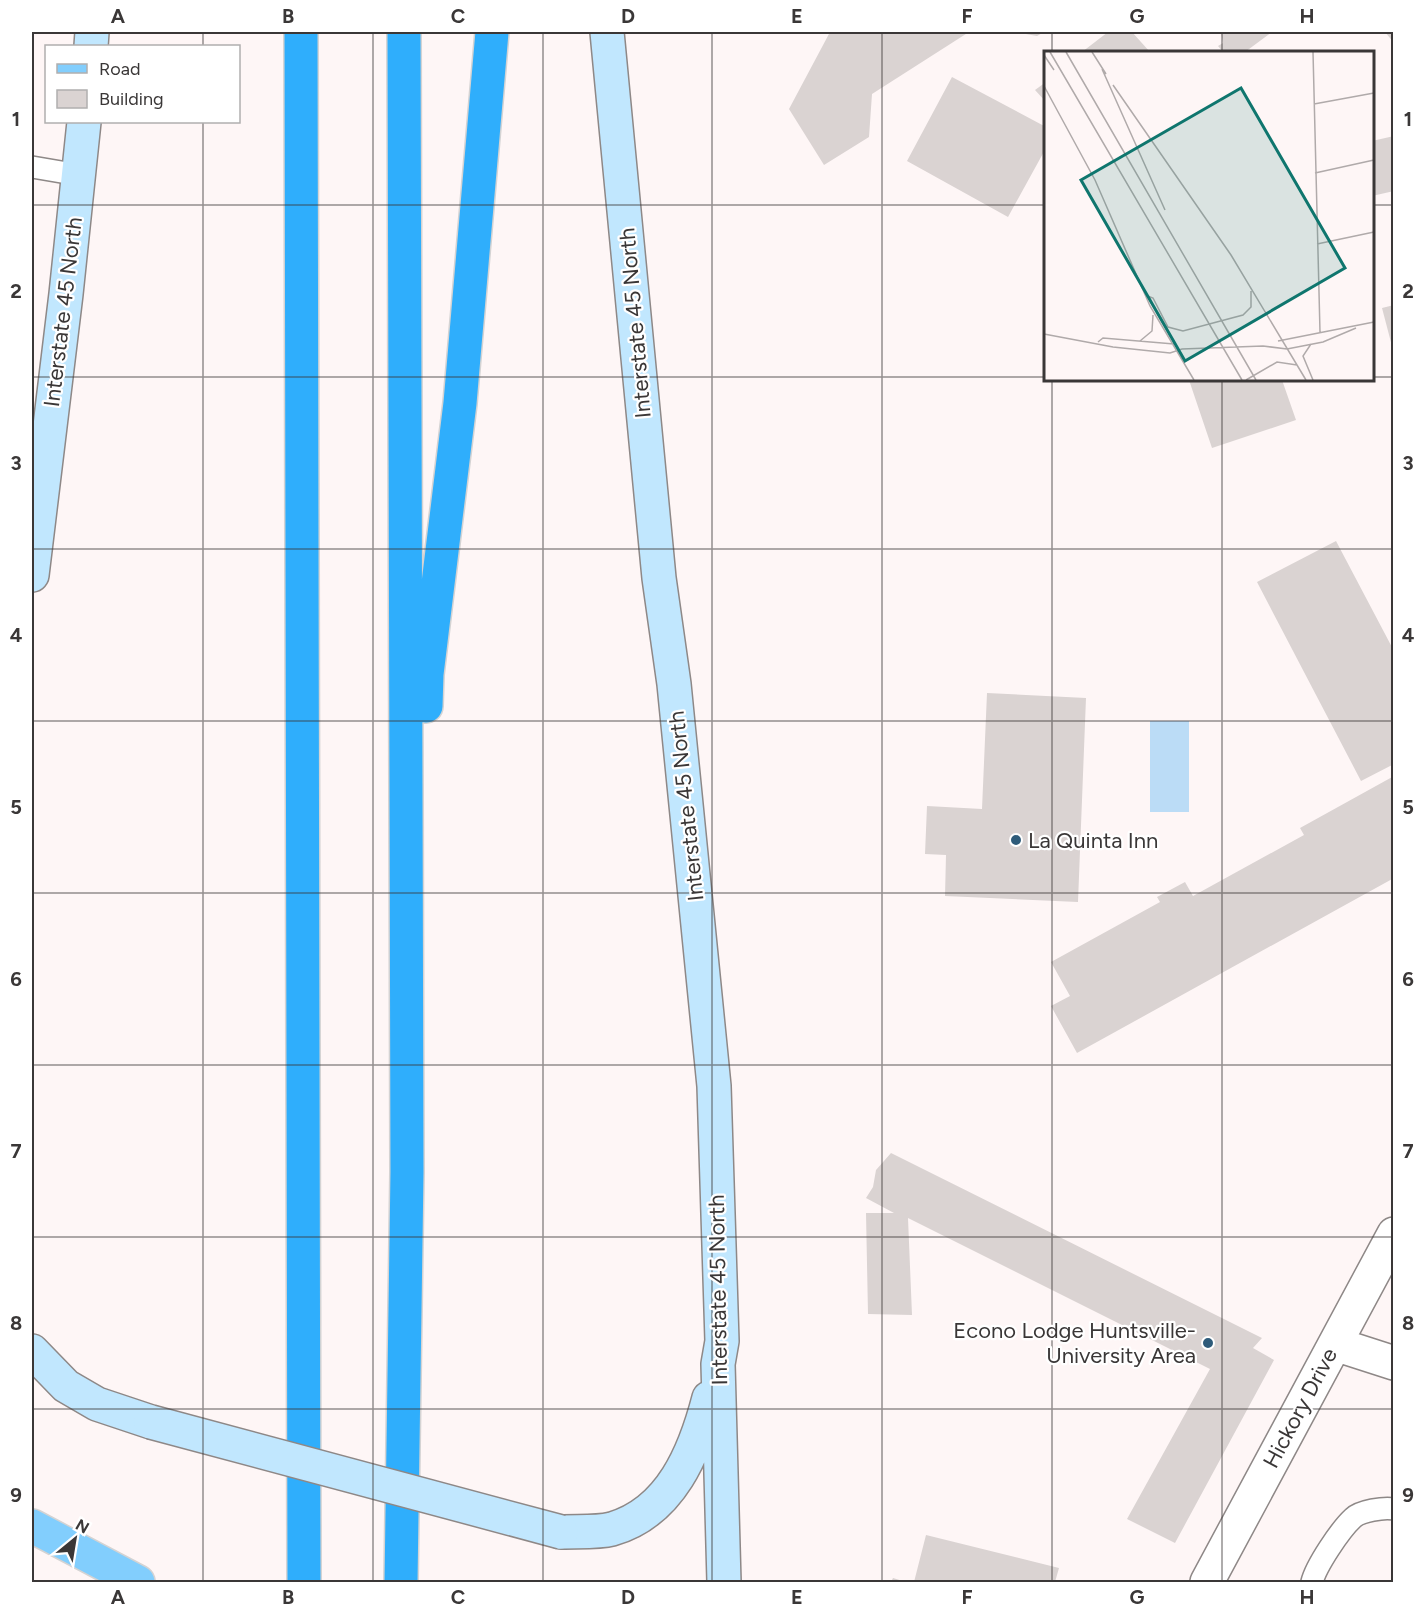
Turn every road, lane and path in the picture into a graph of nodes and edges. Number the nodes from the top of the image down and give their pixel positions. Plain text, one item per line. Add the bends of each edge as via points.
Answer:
1 (301, 32) edge
2 (404, 32) edge
3 (492, 32) edge
4 (607, 32) edge
5 (84, 123) edge
6 (32, 167) edge
7 (79, 175) junction
8 (32, 575) edge
9 (407, 1172) junction
10 (1394, 1234) edge
11 (1335, 1344) junction
12 (32, 1351) edge
13 (1394, 1363) edge
14 (718, 1364) junction
15 (1394, 1509) edge
16 (32, 1526) edge
17 (138, 1582) edge
18 (304, 1582) edge
19 (401, 1582) edge
20 (724, 1582) edge
21 (1207, 1582) edge
22 (1312, 1582) edge

1 - 18 highway
2 - 9 highway
3 - 9 highway via 460,403 428,674
4 - 14 main road, Interstate 45 North via 659,578 674,684 714,1086 722,1341
5 - 7 main road, Interstate 45 North
6 - 7 lane
7 - 8 main road, Interstate 45 North
9 - 19 highway
10 - 11 street, Hickory Drive
11 - 13 street
11 - 21 street, Hickory Drive
12 - 14 main road, bridge via 66,1386 97,1404 561,1532 611,1529 647,1512 678,1479 698,1439
14 - 20 main road, Interstate 45 North
15 - 22 lane via 1353,1517 1315,1571
16 - 17 main road

